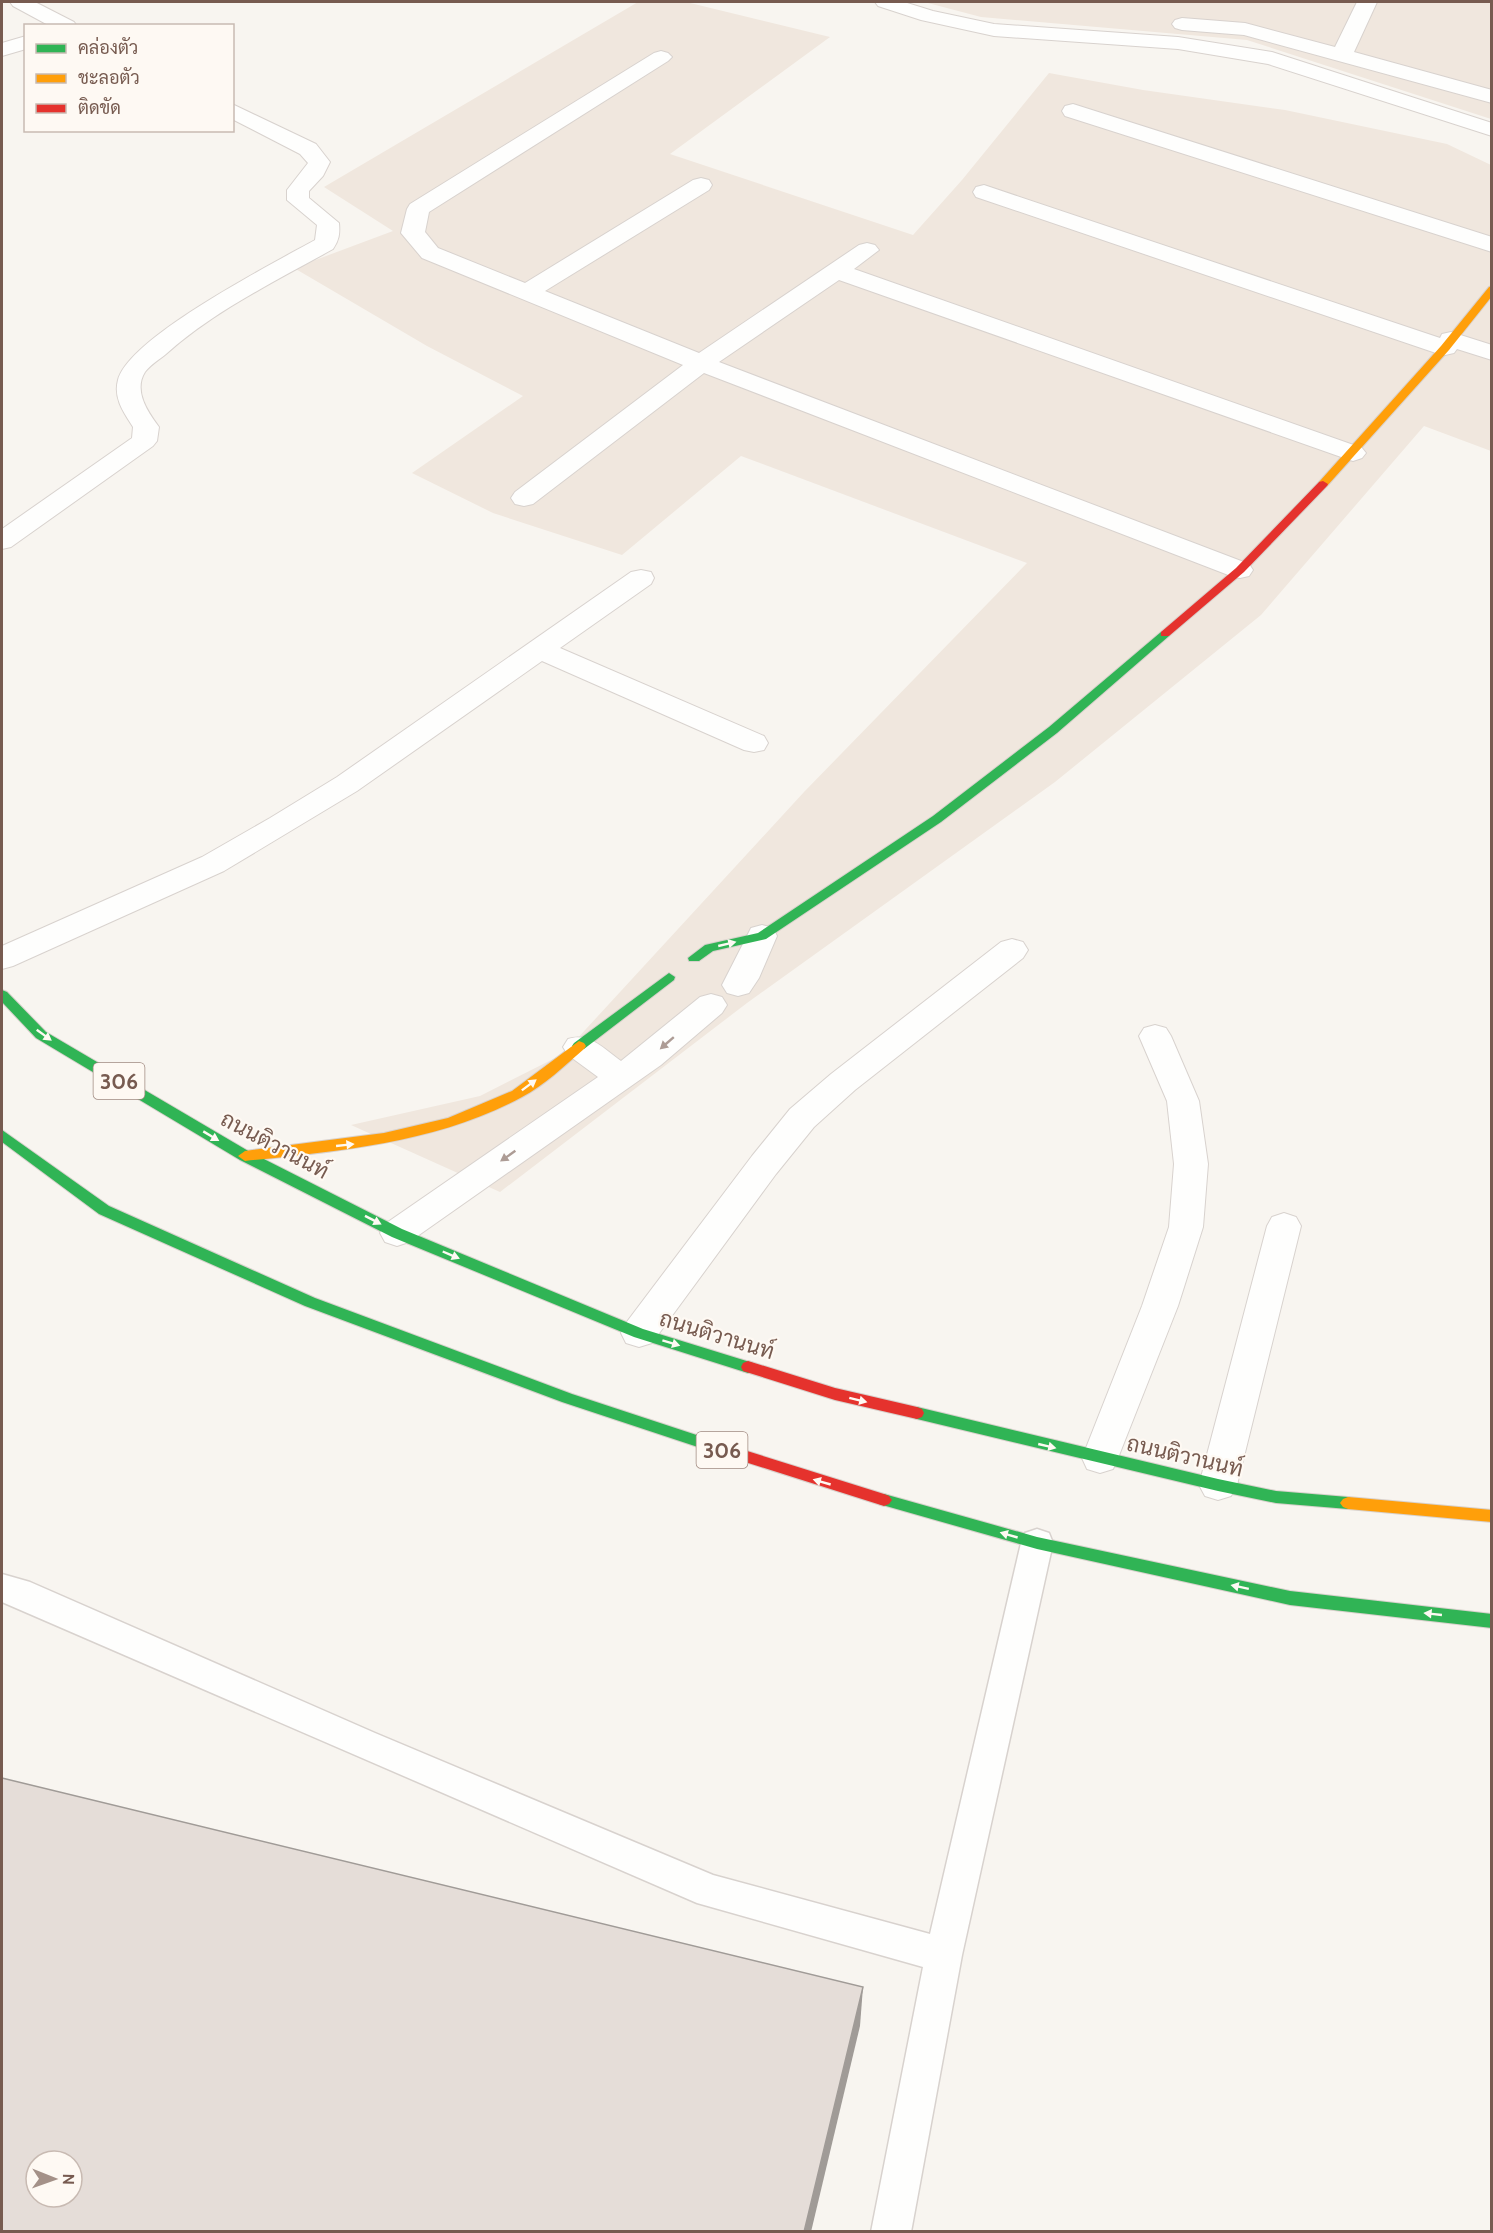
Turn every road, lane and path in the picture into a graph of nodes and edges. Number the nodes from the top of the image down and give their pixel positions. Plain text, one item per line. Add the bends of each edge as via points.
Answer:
1 (20, 2) edge
2 (885, 2) edge
3 (957, 2) edge
4 (1367, 2) edge
5 (985, 7) dead end
6 (1138, 20) dead end
7 (63, 24) edge
8 (24, 43) edge
9 (2, 50) edge
10 (1342, 55) junction
11 (661, 57) dead end
12 (1491, 97) edge
13 (234, 111) edge
14 (1073, 111) dead end
15 (1491, 130) edge
16 (701, 185) dead end
17 (984, 192) dead end
18 (1491, 244) edge
19 (867, 250) dead end
20 (837, 271) junction
21 (1491, 289) edge
22 (526, 293) junction
23 (1448, 344) junction
24 (1491, 353) edge
25 (701, 363) junction
26 (1353, 453) junction
27 (524, 498) dead end
28 (2, 541) edge
29 (1240, 570) junction
30 (641, 578) dead end
31 (541, 650) junction
32 (754, 743) dead end
33 (762, 936) junction
34 (1012, 950) dead end
35 (2, 958) edge
36 (694, 958) dead end
37 (669, 976) dead end
38 (738, 985) dead end
39 (2, 995) edge
40 (711, 1005) dead end
41 (1155, 1036) dead end
42 (579, 1047) junction
43 (621, 1077) junction
44 (2, 1135) edge
45 (245, 1156) junction
46 (1284, 1226) dead end
47 (397, 1233) junction
48 (639, 1333) junction
49 (1100, 1458) junction
50 (1218, 1485) junction
51 (1491, 1516) edge
52 (1037, 1543) junction
53 (2, 1588) edge
54 (1491, 1621) edge
55 (944, 1955) junction
56 (891, 2232) edge

1 - 7 street
2 - 15 street via 994,30 1178,44 1272,58
3 - 5 street
4 - 10 street
6 - 10 street via 1165,17 1245,29
8 - 9 street
10 - 12 street
11 - 22 street via 418,209 413,232 430,254
13 - 28 street via 308,149 319,162 298,190 298,200 328,223 325,244 232,297 161,345 134,370 129,389 130,405 146,427 144,441
14 - 18 street
16 - 22 street
17 - 23 street
19 - 20 street
20 - 25 street
20 - 26 street
21 - 23 main road
22 - 25 street
23 - 24 street
23 - 26 main road
25 - 27 street
25 - 29 street
26 - 29 main road
29 - 33 main road via 1053,730 938,819
30 - 31 street
31 - 32 street
31 - 35 street via 348,784 271,831 213,864
36 -> 33 main road via 709,948
33 - 38 street
34 - 48 street via 802,1118
37 - 42 main road
39 -> 45 main road, ถนนติวานนท์ / 306 via 42,1035
40 -> 43 street
41 - 49 street via 1183,1101 1191,1164 1186,1227 1160,1306
42 - 43 street
45 -> 42 main road via 371,1142 447,1125 518,1093
43 -> 47 street
52 -> 44 main road, 306 via 808,1479 567,1398 310,1302 104,1210
45 -> 47 main road, ถนนติวานนท์ / 306
46 - 50 street
47 -> 48 main road, ถนนติวานนท์ / 306
48 -> 49 main road, ถนนติวานนท์ / 306 via 835,1394
49 - 50 main road, ถนนติวานนท์ / 306
50 - 51 main road, ถนนติวานนท์ / 306 via 1276,1497
54 -> 52 main road, 306 via 1290,1598
52 - 55 lane
53 - 55 lane via 710,1891
55 - 56 lane

